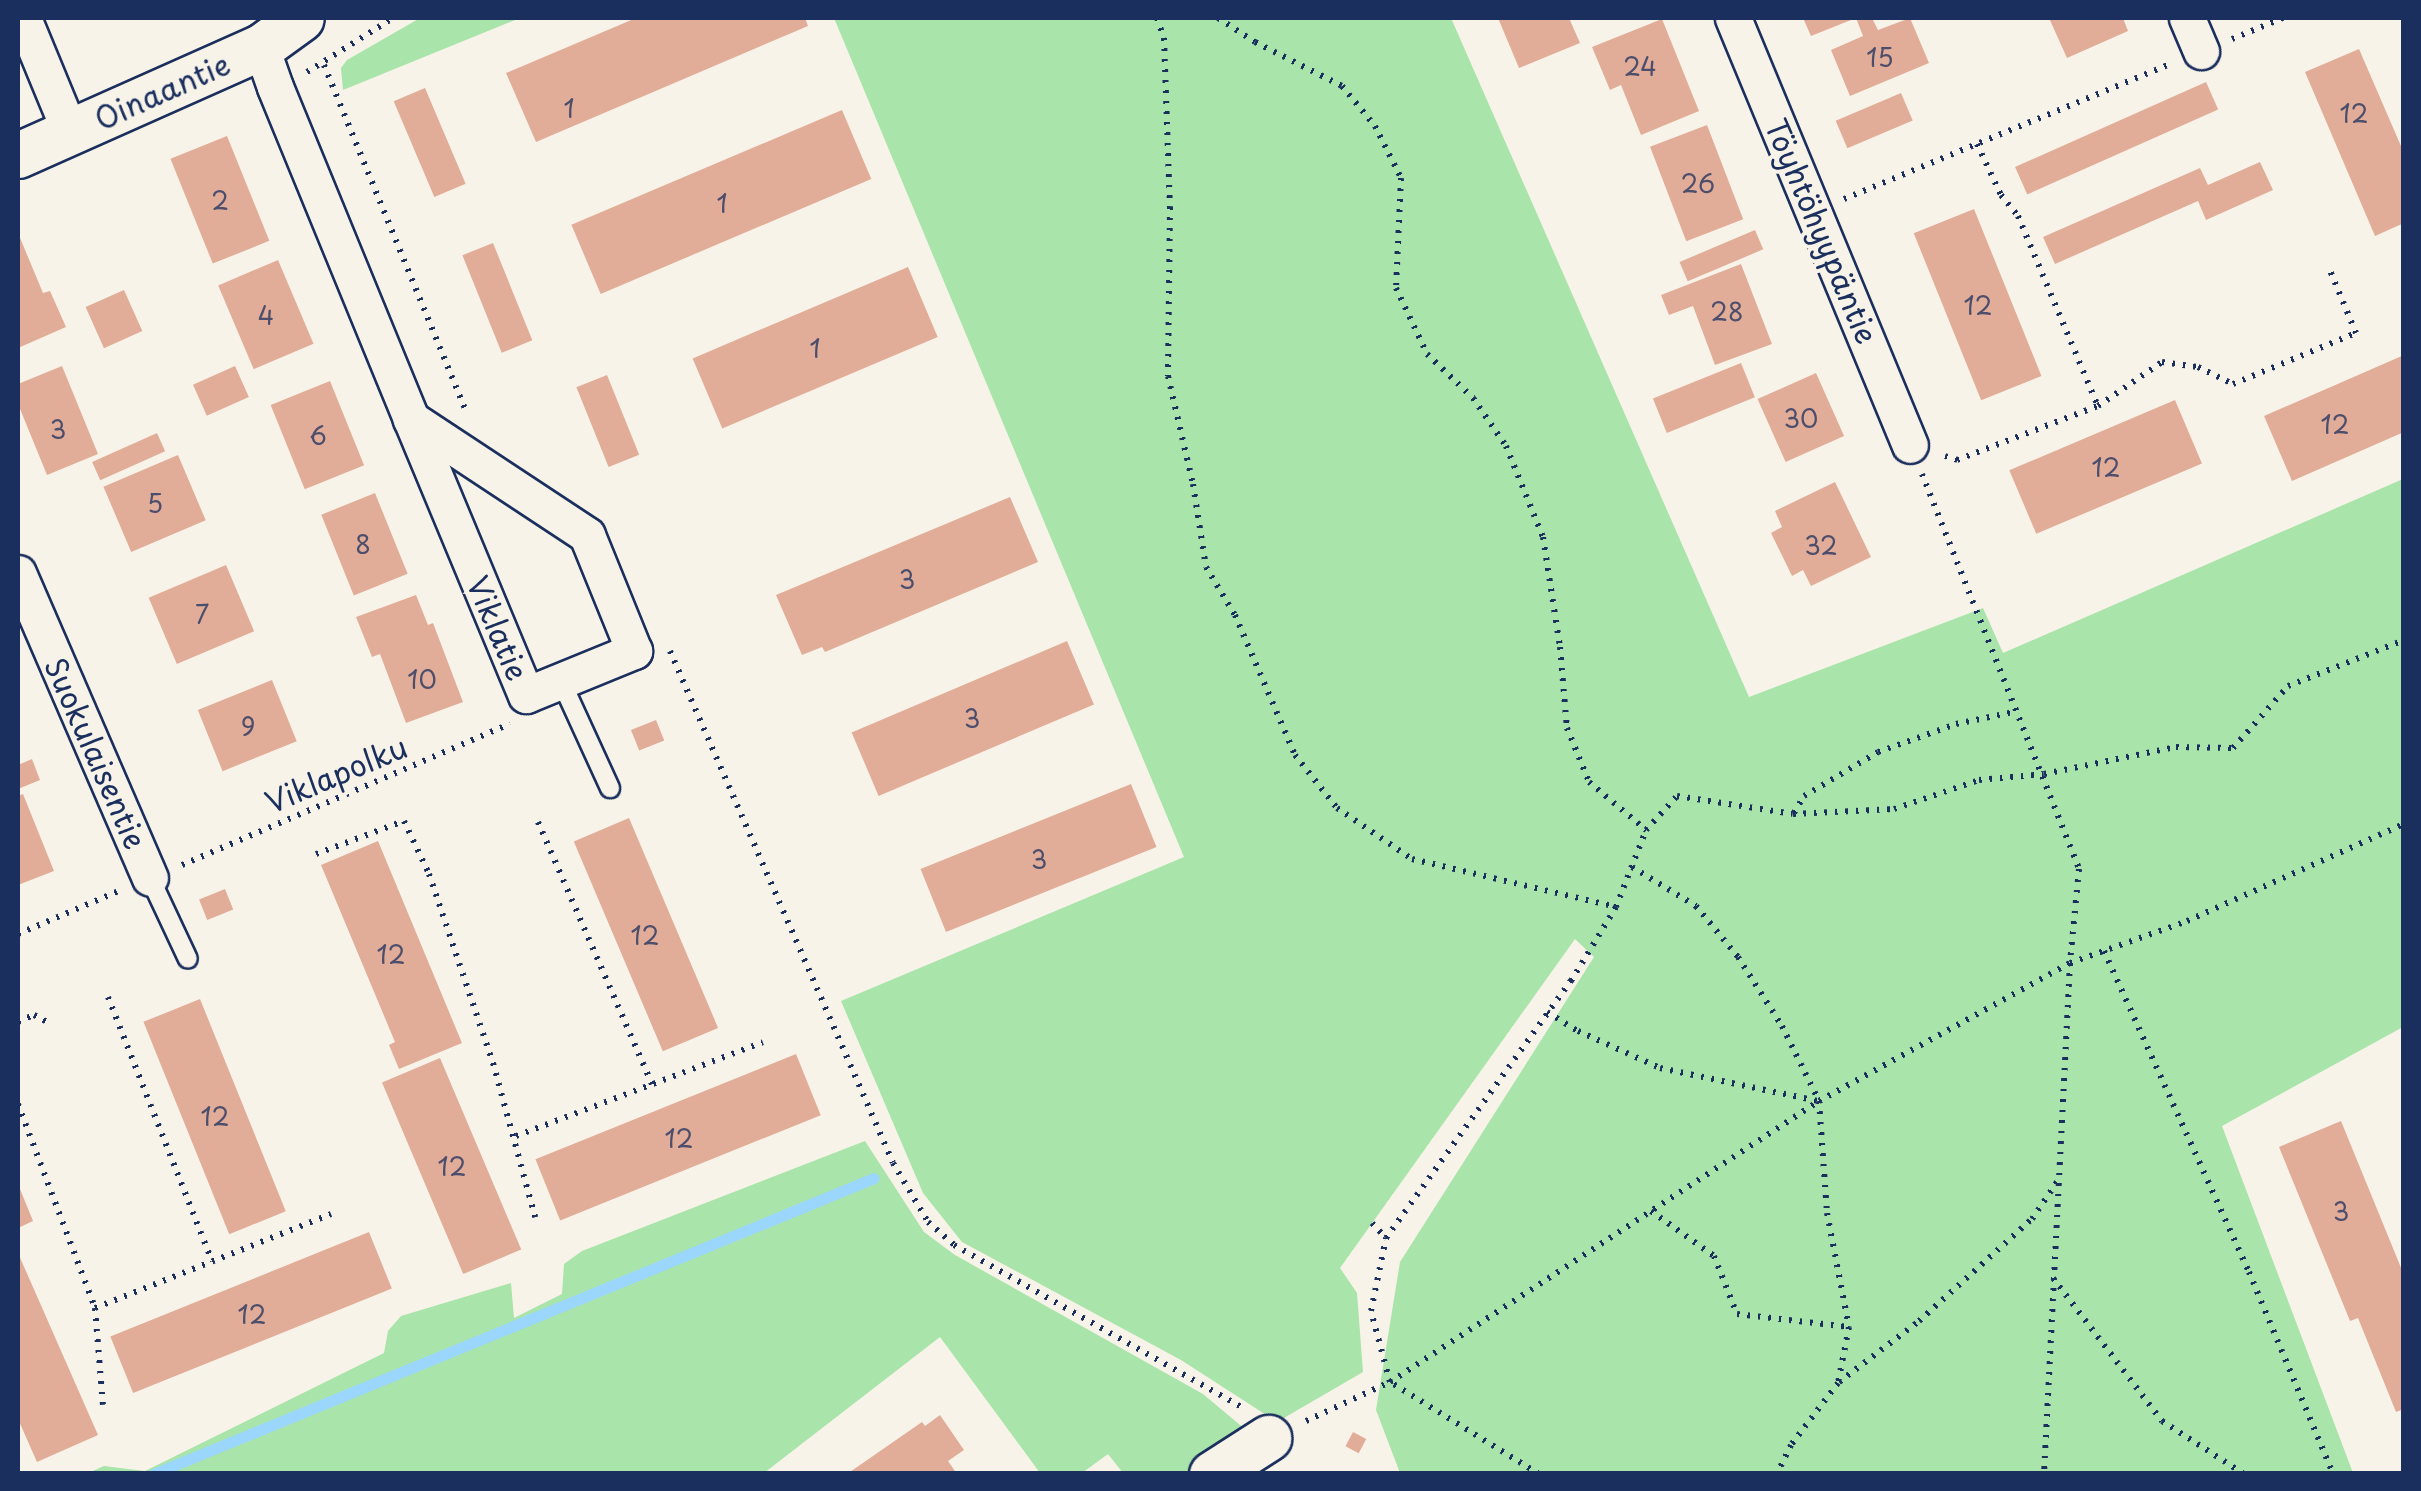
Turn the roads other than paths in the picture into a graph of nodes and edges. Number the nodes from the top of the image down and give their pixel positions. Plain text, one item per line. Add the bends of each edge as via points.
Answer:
1 (23, 18) edge
2 (301, 18) edge
3 (1733, 18) edge
4 (2186, 18) edge
5 (2201, 52) road end
6 (268, 68) junction
7 (70, 132) junction
8 (18, 155) edge
9 (411, 419) junction
10 (1910, 445) road end
11 (18, 574) edge
12 (565, 690) junction
13 (610, 788) dead end
14 (150, 878) joint
15 (188, 959) dead end
16 (1268, 1438) road end
17 (1212, 1474) edge

1 - 7 street
2 - 6 street, Oinaantie
3 - 10 street, Töyhtöhyypäntie
4 - 5 street
6 - 7 street, Oinaantie
6 - 9 street, Viklatie
7 - 8 street, Oinaantie
9 - 12 street, Viklatie via 526,695
9 - 12 street, Viklatie via 587,534 634,652
11 - 14 street, Suokulaisentie
12 - 13 lane
14 - 15 lane
16 - 17 street

